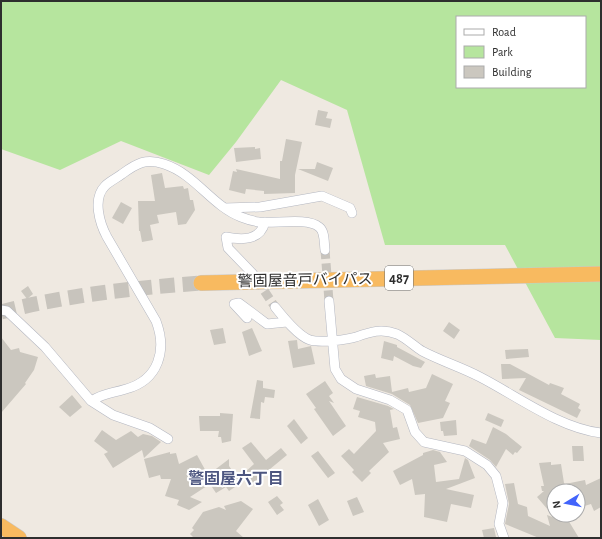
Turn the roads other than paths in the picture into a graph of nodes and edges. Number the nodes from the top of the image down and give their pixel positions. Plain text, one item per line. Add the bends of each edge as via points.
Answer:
1 (224, 208) junction
2 (352, 213) dead end
3 (265, 222) junction
4 (325, 250) tunnel mouth
5 (253, 274) tunnel mouth
6 (598, 274) edge
7 (201, 283) tunnel mouth
8 (329, 301) tunnel mouth
9 (275, 307) tunnel mouth
10 (1, 310) edge
11 (247, 318) dead end
12 (287, 322) junction
13 (332, 341) junction
14 (91, 401) junction
15 (601, 433) edge
16 (168, 439) dead end
17 (1, 526) edge
18 (19, 538) edge
19 (504, 538) edge

1 - 2 street via 260,208 322,196 350,208
1 - 3 street via 241,217
1 - 14 street via 189,178 165,164 148,161 133,165 104,186 98,211 100,224 156,321 161,335 161,352 155,368 142,382 126,389 105,393
3 - 4 street via 311,223 320,227
3 - 5 street via 263,230 253,238 237,240 226,237 228,248
6 - 7 highway, 警固屋音戸バイパス / 487
8 - 13 street
9 - 12 street
10 - 14 street via 7,311 45,347
11 - 12 street via 234,304 239,303 267,324
12 - 13 street via 310,340
13 - 15 street via 354,338 370,332 384,331 398,335 420,350 478,376 567,424
13 - 19 street via 335,370 341,379 356,389 390,400 407,410 416,432 424,442 465,451 487,465 496,476 503,502 499,524
14 - 16 street via 112,415 150,428
17 - 18 highway

